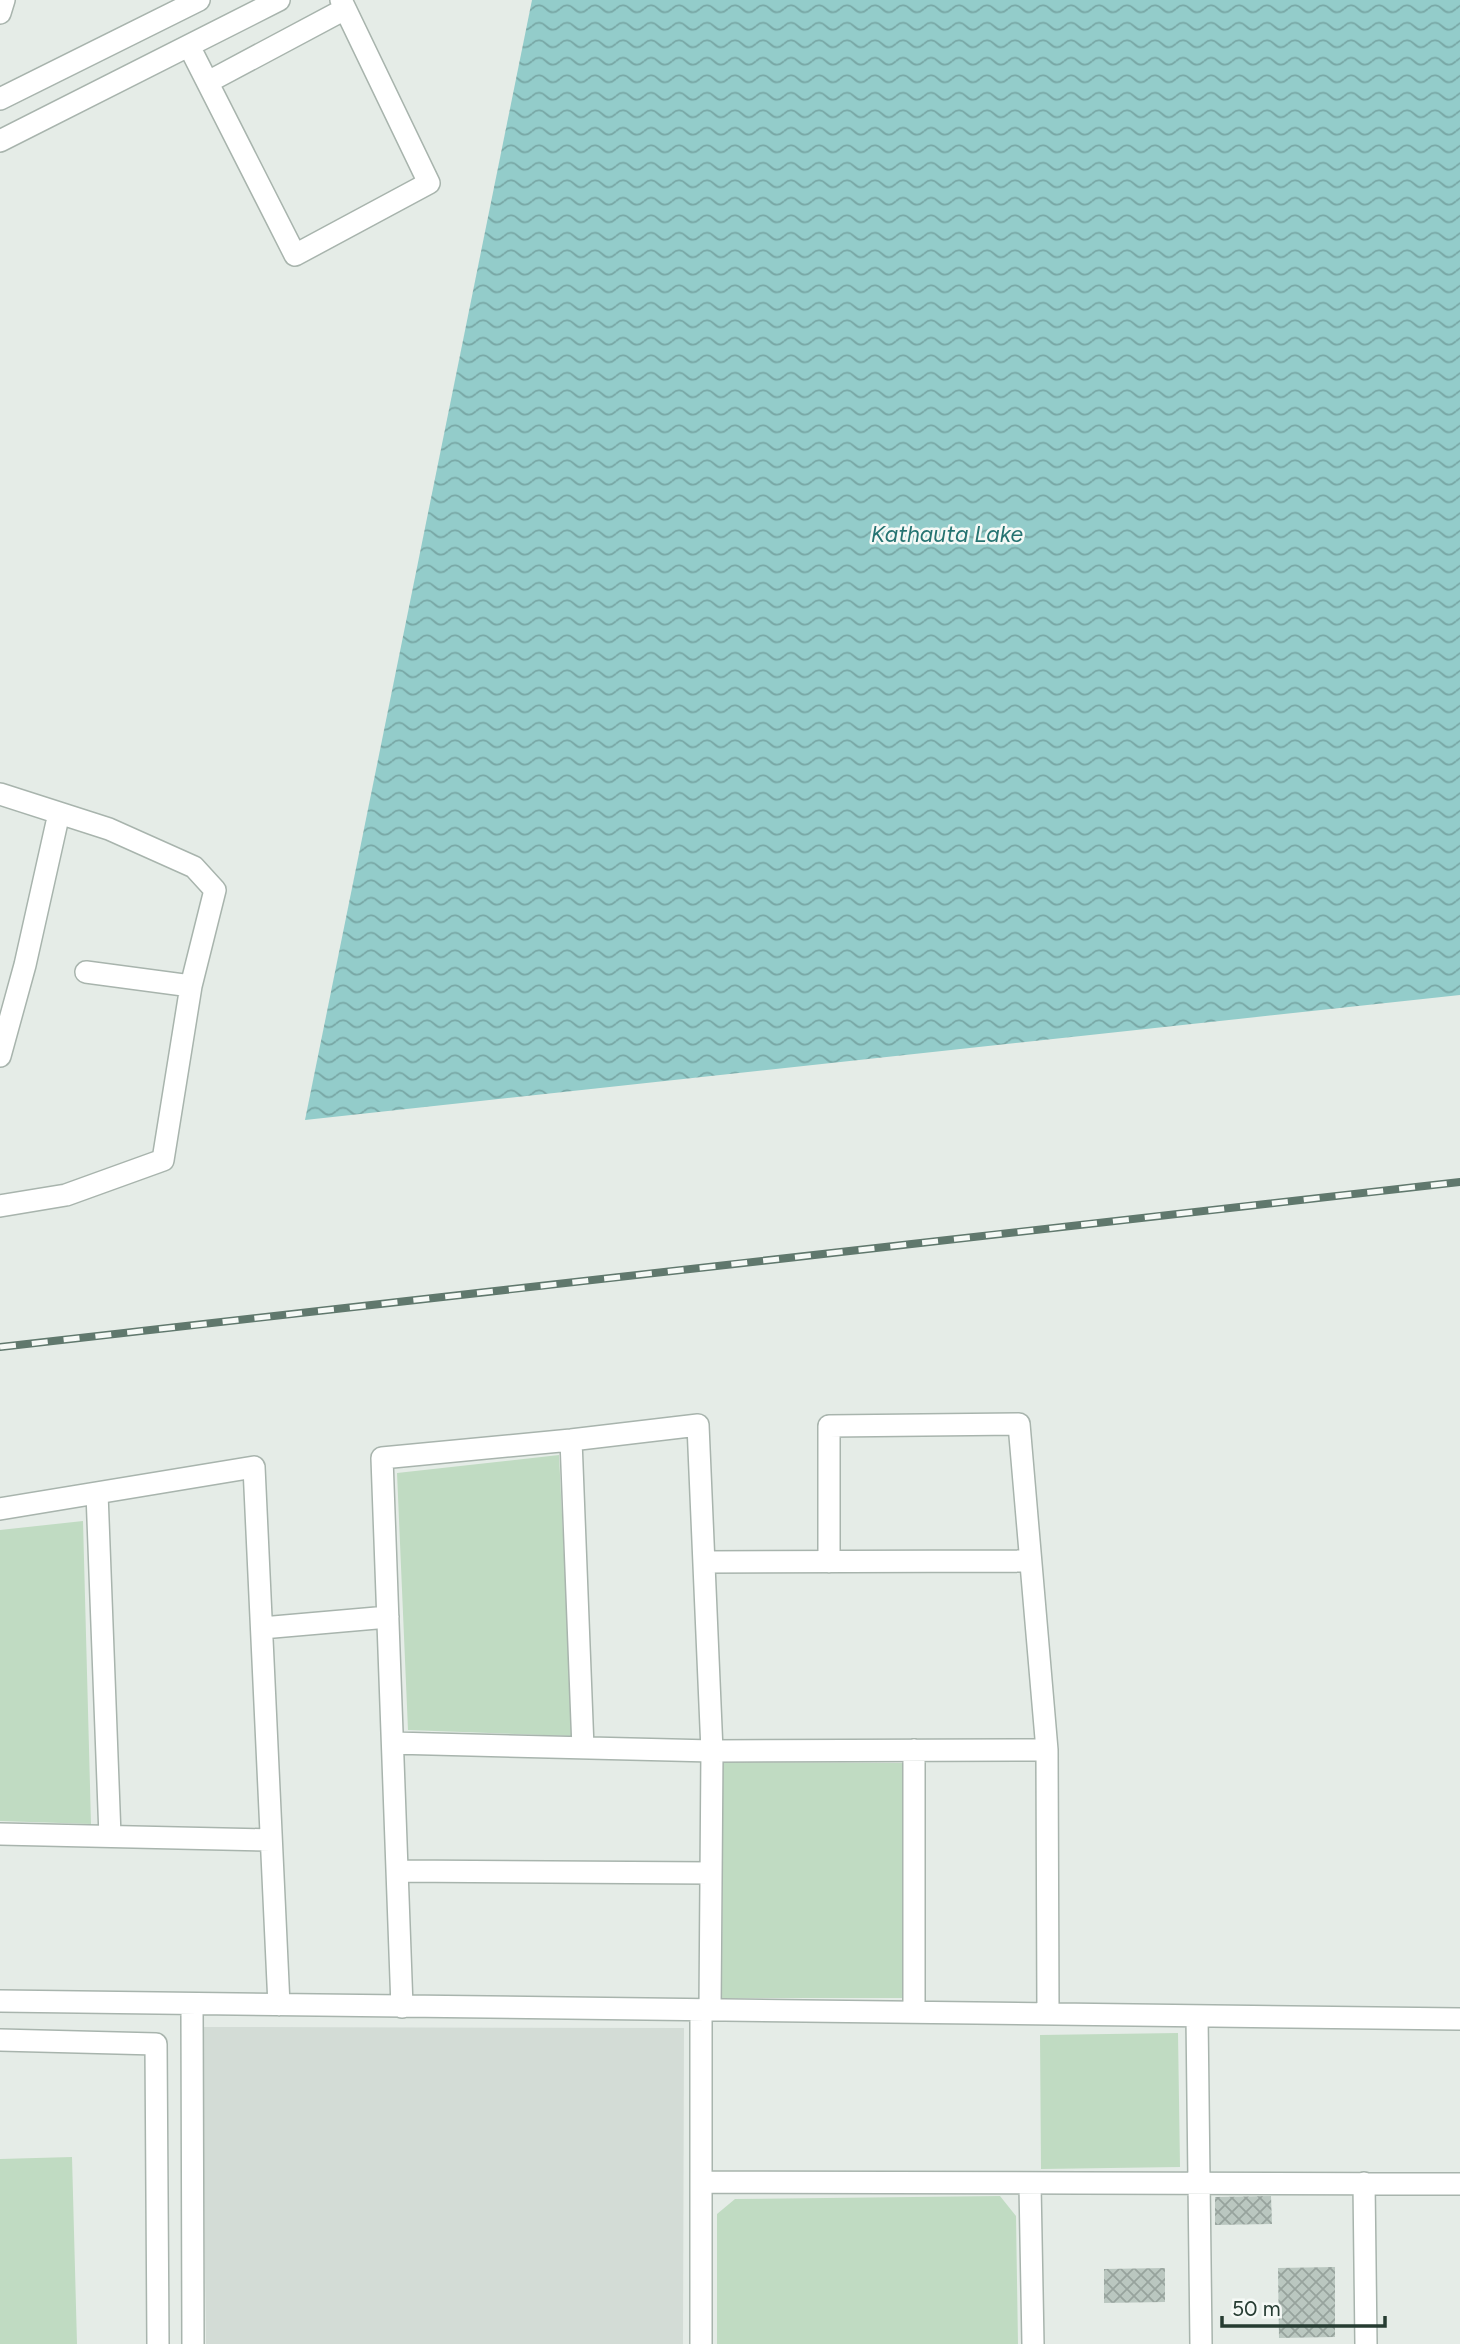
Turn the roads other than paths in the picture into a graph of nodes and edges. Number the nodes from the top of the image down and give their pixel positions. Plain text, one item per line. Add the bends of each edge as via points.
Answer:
1 (4, 0) edge
2 (199, 0) edge
3 (279, 0) edge
4 (343, 4) edge
5 (0, 13) edge
6 (189, 46) junction
7 (208, 82) junction
8 (0, 99) edge
9 (0, 141) edge
10 (0, 794) edge
11 (59, 813) junction
12 (86, 972) dead end
13 (191, 986) junction
14 (0, 1056) edge
15 (0, 1206) edge
16 (571, 1440) junction
17 (97, 1493) junction
18 (0, 1509) edge
19 (1030, 1561) junction
20 (704, 1562) junction
21 (829, 1562) junction
22 (388, 1617) junction
23 (262, 1628) junction
24 (393, 1743) junction
25 (583, 1748) junction
26 (1047, 1749) junction
27 (914, 1750) junction
28 (712, 1751) junction
29 (0, 1834) edge
30 (110, 1836) junction
31 (271, 1840) junction
32 (397, 1871) junction
33 (711, 1873) junction
34 (0, 2001) edge
35 (191, 2004) junction
36 (279, 2004) junction
37 (402, 2007) junction
38 (705, 2010) junction
39 (914, 2012) junction
40 (1048, 2014) junction
41 (1197, 2016) junction
42 (1460, 2019) edge
43 (0, 2040) edge
44 (701, 2182) junction
45 (1200, 2182) junction
46 (1364, 2183) junction
47 (1460, 2184) edge
48 (1030, 2185) junction
49 (158, 2344) edge
50 (193, 2344) edge
51 (701, 2344) edge
52 (1033, 2344) edge
53 (1200, 2344) edge
54 (1366, 2344) edge

1 - 5 street
2 - 8 street
3 - 6 street
4 - 7 street
4 - 7 street via 429,183 295,256
6 - 7 street
6 - 9 street
10 - 11 street
11 - 13 street via 109,829 194,867 215,890
11 - 14 street
12 - 13 street
13 - 15 street via 163,1160 66,1195
16 - 20 street via 698,1425
16 - 22 street via 382,1458
16 - 25 street
17 - 18 street
17 - 23 street via 254,1468
17 - 30 street
19 - 21 street
19 - 21 street via 1019,1424 1005,1424 828,1426
19 - 26 street
20 - 21 street
20 - 28 street
22 - 23 street
22 - 24 street
23 - 31 street
24 - 25 street
24 - 32 street
25 - 28 street
26 - 27 street
26 - 40 street
27 - 28 street
27 - 39 street
28 - 33 street
29 - 30 street
30 - 31 street
31 - 36 street
32 - 33 street
32 - 37 street
33 - 38 street
34 - 35 street
35 - 36 street
35 - 50 street
36 - 37 street
37 - 38 street
38 - 39 street
38 - 44 street
39 - 40 street
40 - 41 street
41 - 42 street
41 - 45 street
43 - 49 street via 156,2044
44 - 48 street
44 - 51 street
45 - 46 street
45 - 48 street
45 - 53 street
46 - 47 street
46 - 54 street
48 - 52 street

